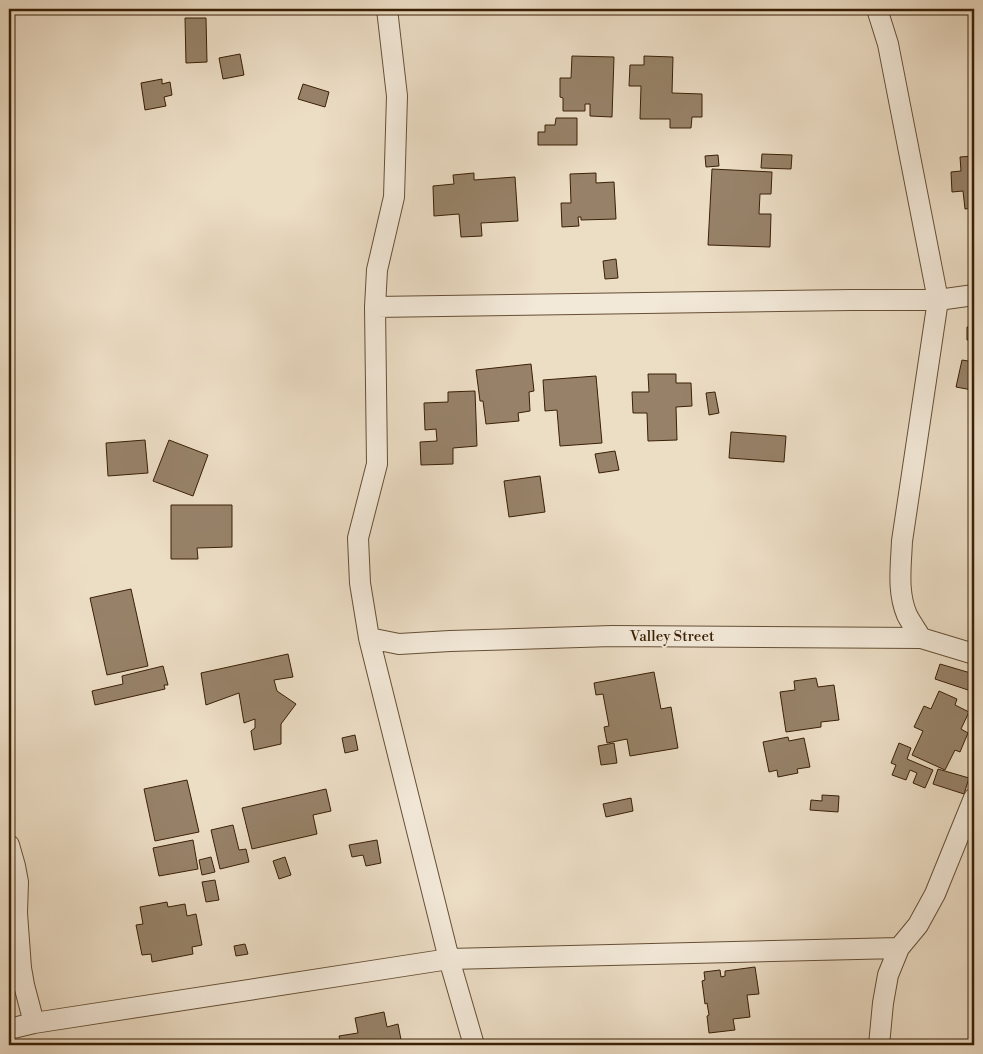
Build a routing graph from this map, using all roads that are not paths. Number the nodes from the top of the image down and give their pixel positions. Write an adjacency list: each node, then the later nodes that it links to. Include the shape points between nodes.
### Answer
1 (386, 9): 5 (street, via 397,96 394,197 377,270)
2 (877, 9): 4 (street, via 888,44)
3 (974, 295): 4 (street)
4 (938, 300): 5 (street); 7 (street, via 900,572 900,594)
5 (375, 307): 6 (street, via 377,464 358,538 360,583)
6 (369, 638): 7 (street, Valley Street, via 399,644 612,636); 12 (street)
7 (921, 638): 8 (street, Valley Street)
8 (974, 654)
9 (974, 798): 11 (street, via 935,894 918,925)
10 (9, 845): 13 (street, via 18,882 21,968)
11 (899, 948): 12 (street); 16 (street, via 888,975)
12 (450, 959): 13 (street); 15 (street)
13 (34, 1023): 14 (street)
14 (9, 1029)
15 (474, 1045)
16 (879, 1045)

